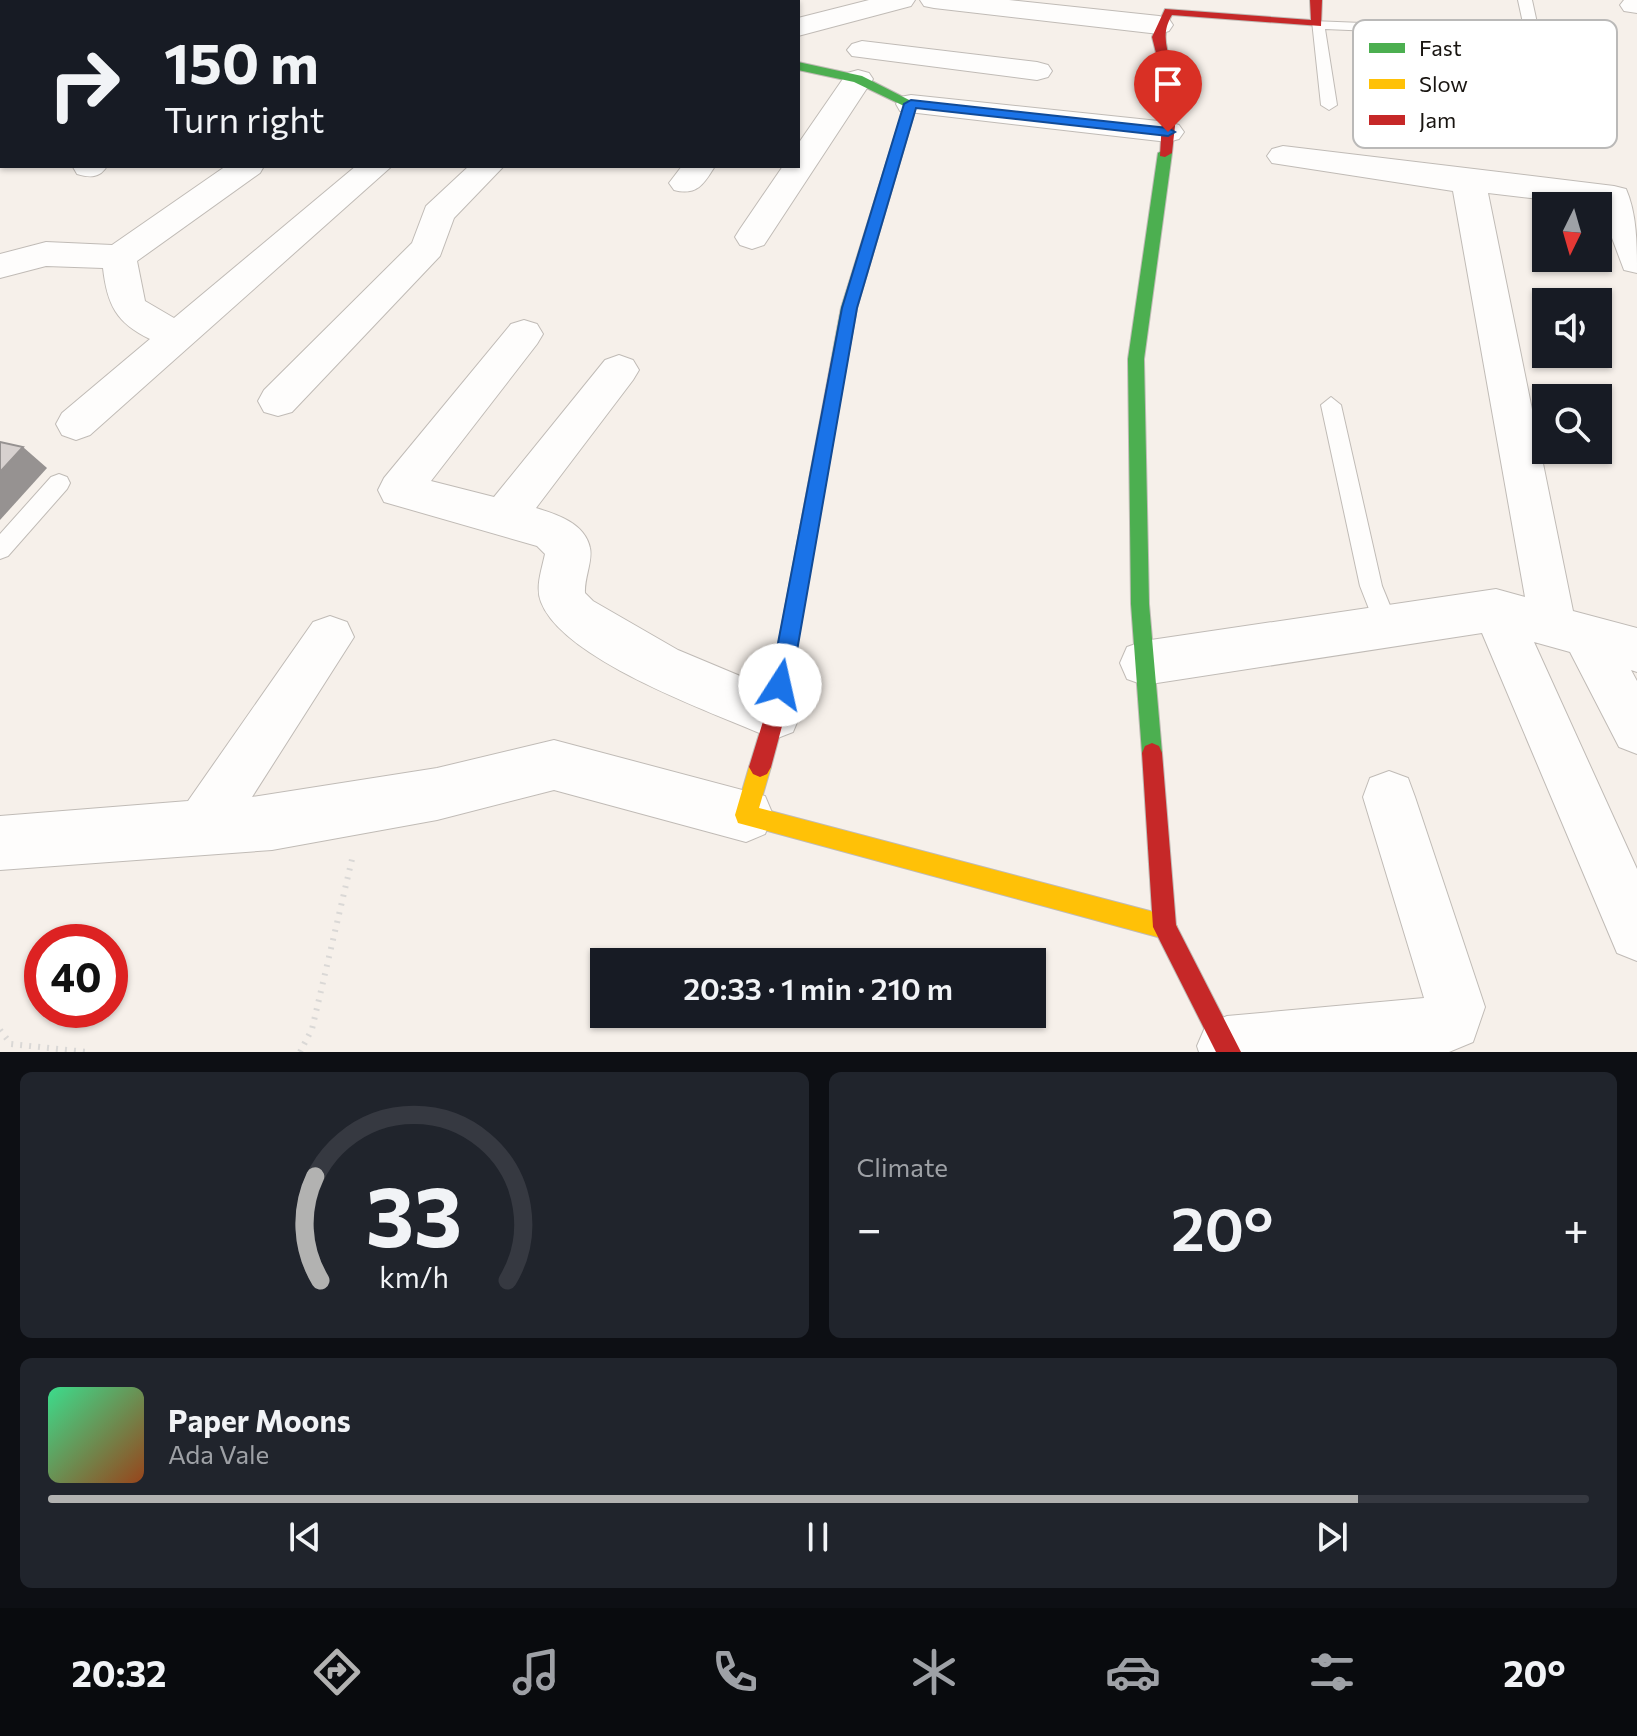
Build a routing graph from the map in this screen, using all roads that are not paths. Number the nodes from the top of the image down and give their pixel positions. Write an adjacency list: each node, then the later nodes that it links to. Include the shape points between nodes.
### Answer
1 (901, 0): 9 (street)
2 (934, 0): 5 (street)
3 (1316, 0): 7 (street)
4 (1525, 0): 6 (lane)
5 (1009, 4): 8 (street)
6 (1529, 20)
7 (1317, 24): 8 (street, via 1169,11); 10 (lane); 16 (lane)
8 (1159, 25): 17 (street, via 1156,41 1169,77)
9 (800, 26)
10 (1353, 26)
11 (955, 60): 12 (street); 14 (street); 15 (street)
12 (860, 65): 13 (street); 15 (street); 19 (street)
13 (800, 66)
14 (1037, 71)
15 (911, 104): 17 (street); 44 (street, via 849,308)
16 (1329, 105)
17 (1168, 132): 43 (street, via 1136,359)
18 (1283, 156): 24 (street)
19 (800, 161)
20 (245, 168): 26 (street)
21 (374, 168): 30 (street)
22 (486, 168): 32 (street, via 438,214 428,248)
23 (795, 168): 25 (street)
24 (1446, 178): 27 (street, via 1614,197); 40 (street, via 1466,184 1474,199)
25 (752, 237)
26 (119, 257): 28 (street, via 46,254); 30 (street, via 126,307 134,316)
27 (1637, 261)
28 (0, 266)
29 (524, 334): 36 (street, via 399,490)
30 (179, 336): 34 (street)
31 (619, 370): 36 (street)
32 (278, 401)
33 (1331, 405): 39 (lane, via 1371,586)
34 (76, 424)
35 (59, 483): 37 (lane)
36 (503, 518): 44 (street, via 551,531 568,548 561,590 565,606 586,623 687,681)
37 (0, 549)
38 (1496, 610): 39 (street); 40 (street); 51 (street)
39 (1386, 625): 43 (street)
40 (1570, 631): 42 (street); 45 (street)
41 (330, 637): 48 (street)
42 (1637, 650)
43 (1144, 663): 50 (street)
44 (775, 715): 47 (street)
45 (1637, 730)
46 (1389, 797): 52 (street, via 1456,1007 1452,1021)
47 (746, 815): 48 (street, via 554,765 437,794 272,823); 50 (street)
48 (202, 826): 49 (street)
49 (0, 843)
50 (1165, 927): 52 (street)
51 (1637, 933)
52 (1228, 1049)

